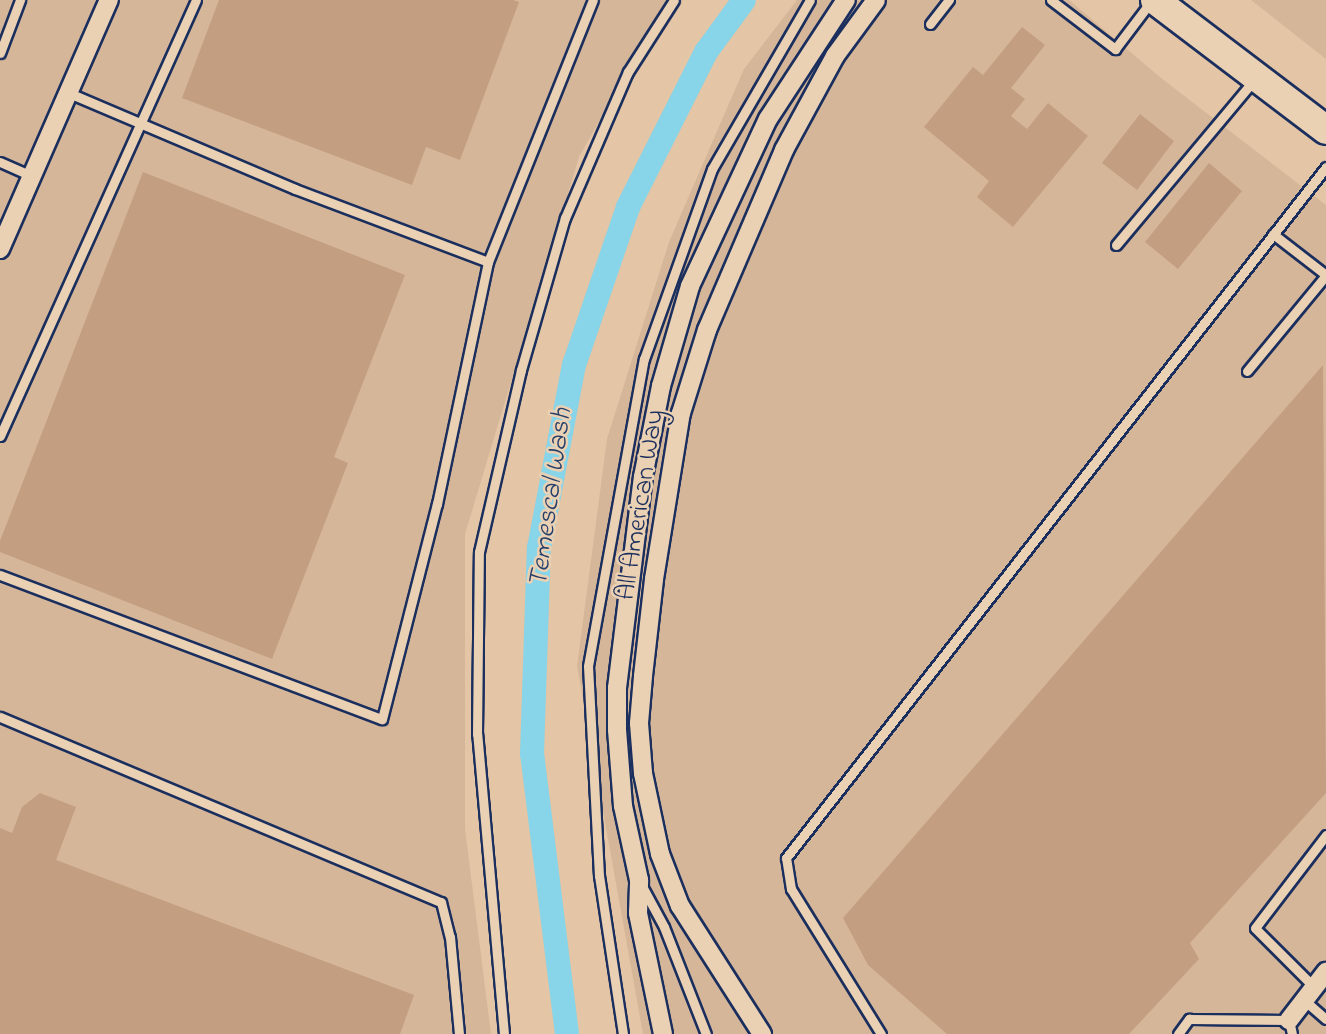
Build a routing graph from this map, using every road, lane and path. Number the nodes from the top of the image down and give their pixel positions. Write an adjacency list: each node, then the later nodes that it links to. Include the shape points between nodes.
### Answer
1 (20, 0): 13 (lane)
2 (110, 0): 15 (street)
3 (196, 0): 16 (lane)
4 (592, 0): 24 (lane)
5 (674, 0): 37 (lane, via 628,72 565,219 521,370 479,552 477,734)
6 (810, 0): 38 (lane, via 712,169 704,191 644,359 605,571 588,666 599,876)
7 (846, 0): 31 (street, All American Way, via 768,118 690,286 661,386 643,477 617,688 623,806)
8 (876, 0): 41 (street, All American Way, via 835,56 784,150 707,330 681,413 643,676 639,723 643,773 660,854 680,906)
9 (949, 0): 12 (lane)
10 (1051, 0): 11 (lane, via 1115,49)
11 (1153, 0): 14 (main road)
12 (930, 24)
13 (0, 53)
14 (1257, 77): 17 (main road); 22 (lane)
15 (69, 93): 16 (lane); 20 (street)
16 (140, 123): 24 (lane, via 295,189); 27 (lane)
17 (1326, 130)
18 (0, 162): 20 (lane)
19 (1326, 167): 21 (lane)
20 (32, 176): 23 (street)
21 (1273, 234): 25 (lane); 42 (lane, via 786,858 791,889)
22 (1116, 245)
23 (0, 249)
24 (488, 262): 28 (lane, via 436,504 382,719)
25 (1326, 275): 26 (lane)
26 (1247, 371)
27 (0, 436)
28 (0, 575)
29 (0, 717): 36 (lane, via 441,902 450,937)
30 (1326, 835): 33 (lane, via 1255,928)
31 (639, 880): 39 (street, All American Way, via 638,913); 40 (lane, via 664,927)
32 (1326, 972): 33 (street)
33 (1309, 994): 34 (lane); 35 (street)
34 (1326, 1019)
35 (1290, 1027): 43 (lane, via 1189,1020)
36 (459, 1034)
37 (504, 1034)
38 (623, 1034)
39 (663, 1034)
40 (706, 1034)
41 (762, 1034)
42 (881, 1034)
43 (1178, 1034)

